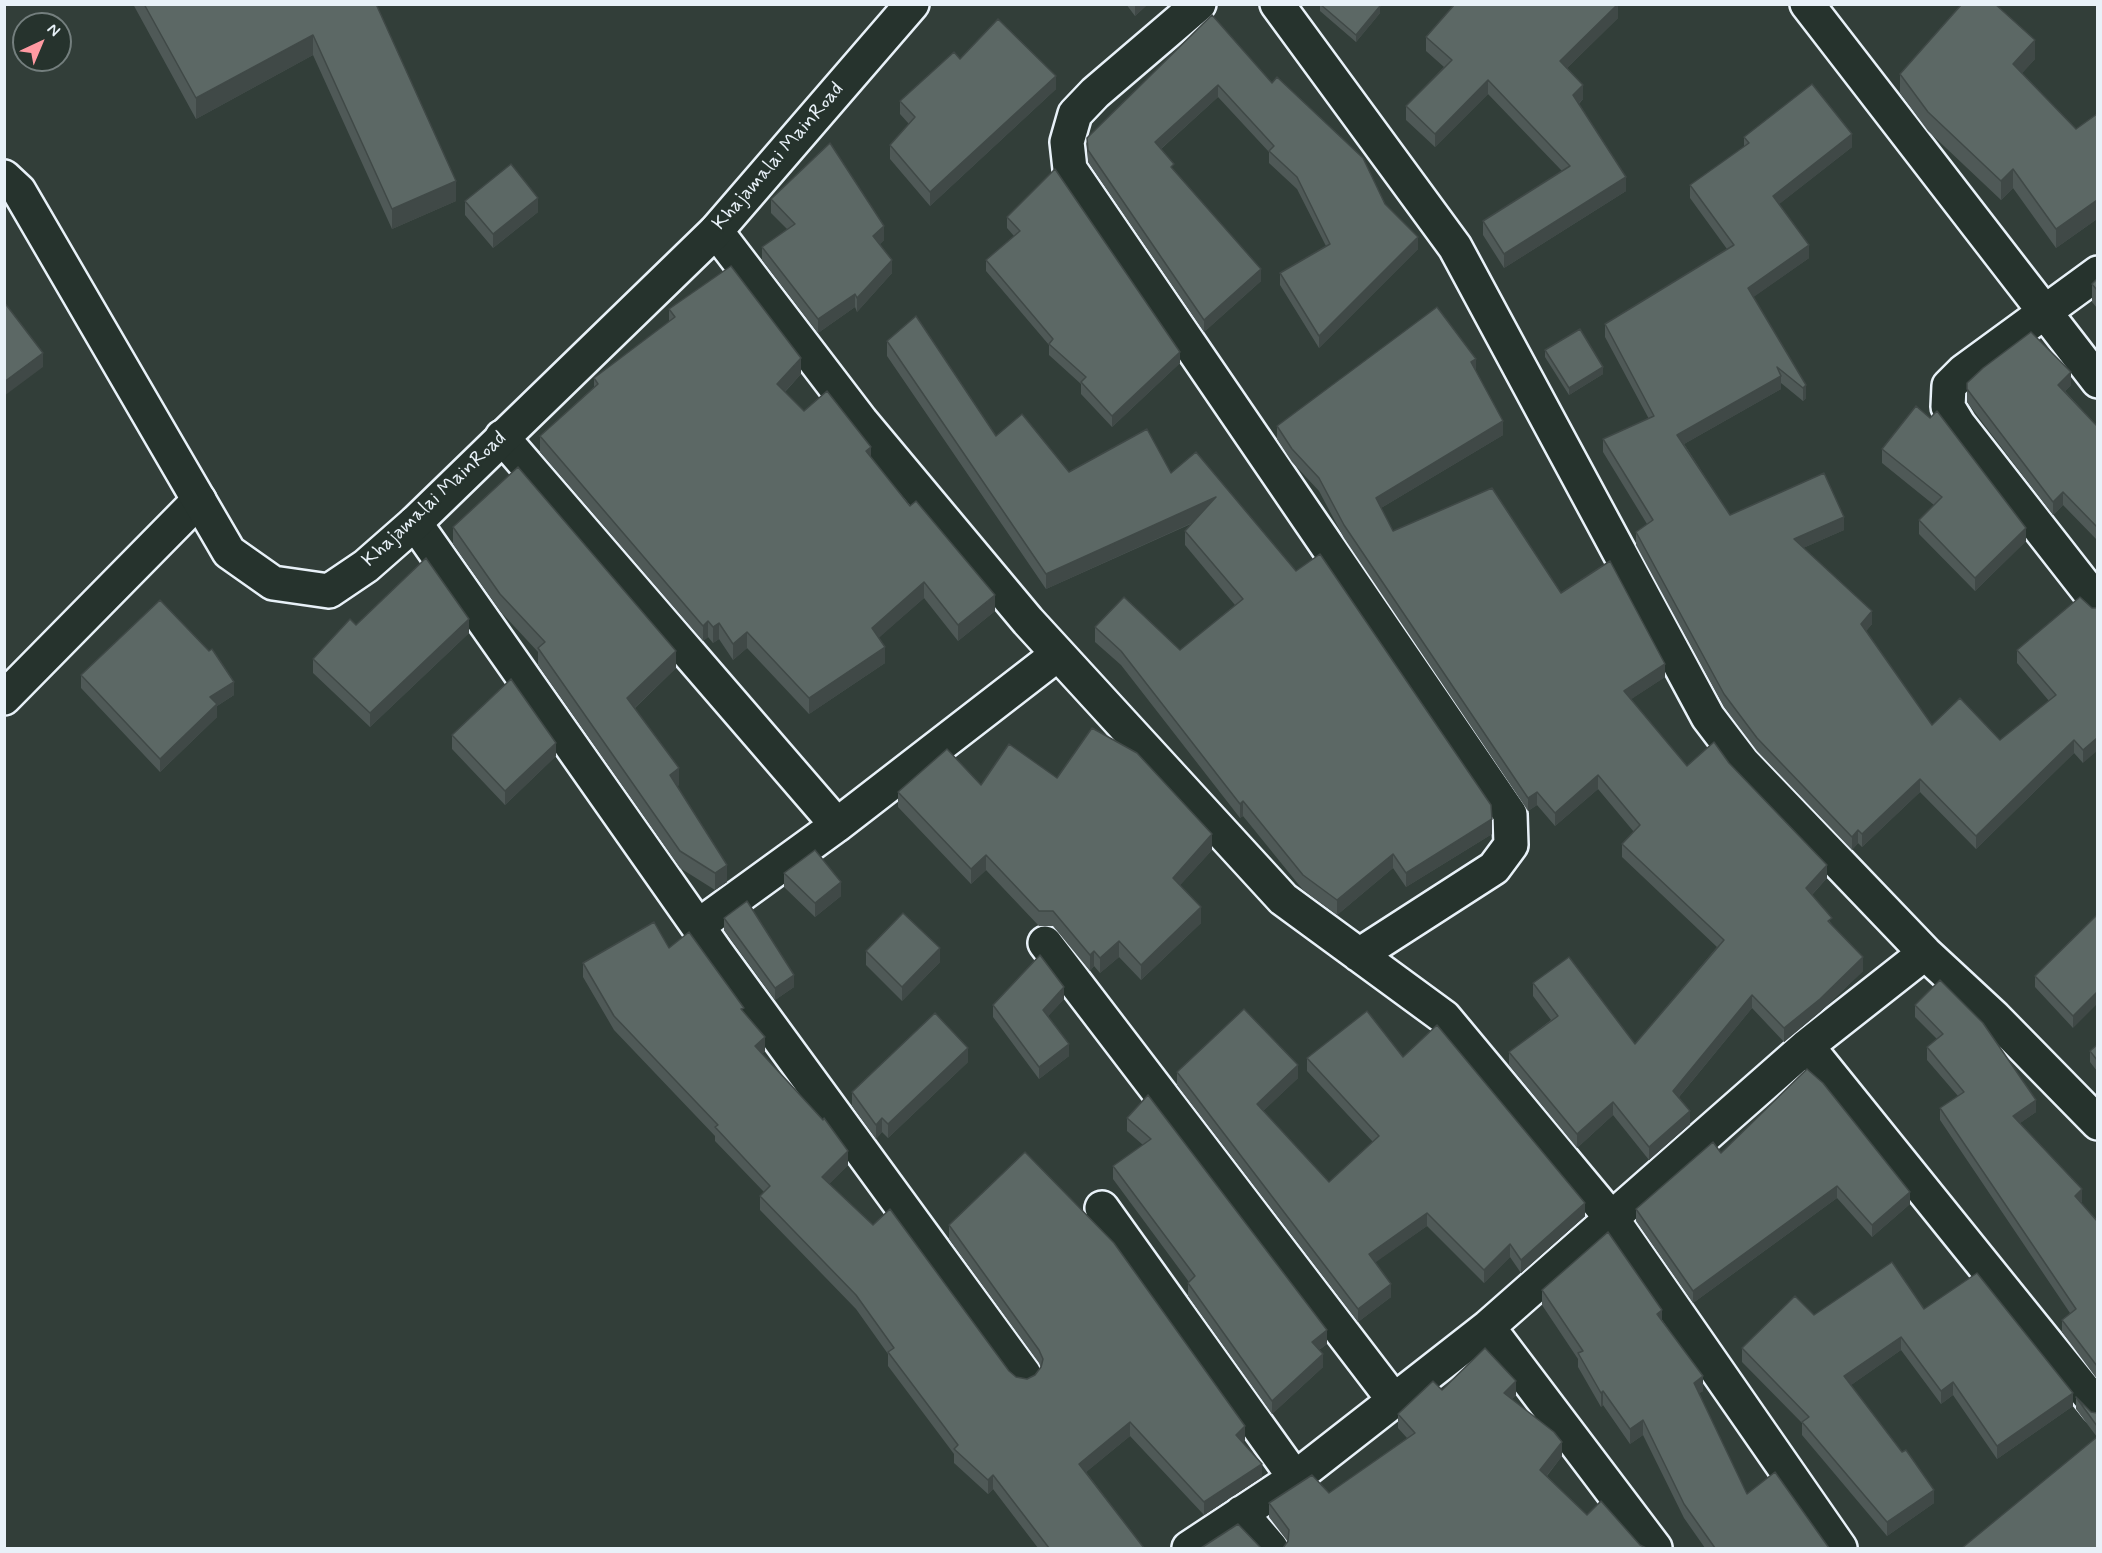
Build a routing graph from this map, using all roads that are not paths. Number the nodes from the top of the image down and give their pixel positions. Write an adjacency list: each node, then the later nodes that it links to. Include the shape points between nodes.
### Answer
1 (1199, 4): 20 (street, via 1075,114 1067,142 1070,169 1510,814 1511,845 1494,868)
2 (1277, 4): 19 (street, via 1455,247 1708,717 1743,763)
3 (1807, 4): 8 (street)
4 (897, 11): 6 (street, Khajamalai MainRoad)
5 (4, 177): 11 (street, Khajamalai MainRoad, via 19,191)
6 (716, 231): 10 (street, Khajamalai MainRoad); 14 (street, via 861,421)
7 (2097, 273): 8 (street)
8 (2045, 312): 9 (street); 13 (street, via 1964,370 1948,386 1948,407)
9 (2097, 381)
10 (502, 437): 12 (street, Khajamalai MainRoad); 16 (street)
11 (199, 500): 12 (street, Khajamalai MainRoad, via 229,552 273,583 329,591 366,566); 15 (street)
12 (415, 523): 17 (street)
13 (2097, 603)
14 (1058, 654): 16 (street); 20 (street, via 1283,899)
15 (4, 698)
16 (837, 825): 17 (street)
17 (698, 926): 26 (street)
18 (1045, 943): 27 (street)
19 (1925, 953): 21 (street); 22 (street)
20 (1359, 955): 24 (street, via 1444,1017)
21 (1807, 1046): 24 (street); 28 (street)
22 (2097, 1123)
23 (1102, 1208): 29 (street)
24 (1612, 1219): 25 (street); 34 (street)
25 (1488, 1327): 27 (street); 33 (street)
26 (1024, 1374)
27 (1394, 1399): 29 (street)
28 (2097, 1407)
29 (1295, 1478): 30 (street)
30 (1240, 1513): 31 (street); 32 (street)
31 (1189, 1548)
32 (1271, 1548)
33 (1655, 1548)
34 (1840, 1548)

